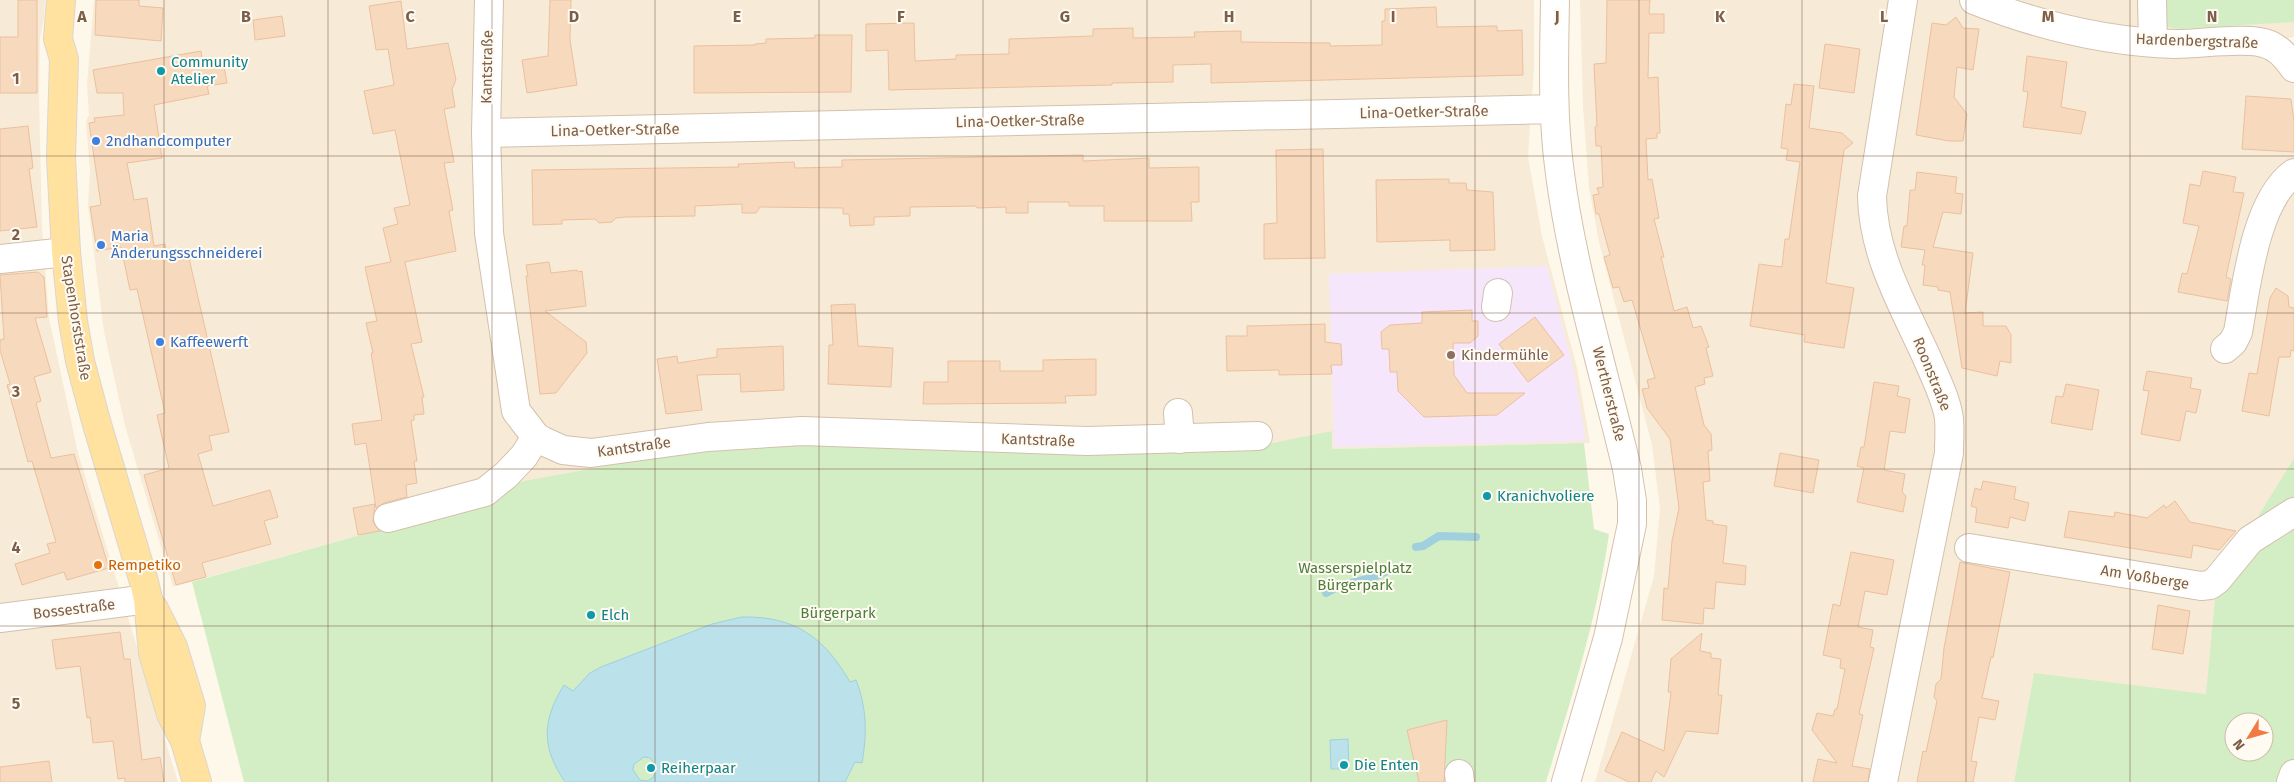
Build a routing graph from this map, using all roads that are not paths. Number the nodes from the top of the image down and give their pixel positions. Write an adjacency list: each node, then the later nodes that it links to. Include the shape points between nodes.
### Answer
1 (61, 0): 9 (main road, Stapenhorststraße, via 58,39)
2 (74, 0): 9 (main road, Stapenhorststraße, via 74,41)
3 (489, 0): 12 (street, Kantstraße)
4 (1555, 0): 11 (street, Wertherstraße)
5 (1903, 0): 29 (street, Roonstraße, via 1872,196 1872,214 1886,270 1936,378 1949,417 1949,453)
6 (1974, 0): 8 (street, Hardenbergstraße, via 2041,23)
7 (2152, 0): 8 (street)
8 (2153, 42): 10 (street, Hardenbergstraße, via 2259,42 2273,46)
9 (64, 59): 14 (main road, Stapenhorststraße, via 61,158)
10 (2294, 68)
11 (1554, 109): 12 (street, Lina-Oetker-Straße); 28 (street, Wertherstraße, via 1570,240 1632,500 1632,524 1608,638)
12 (486, 133): 19 (street, Kantstraße, via 489,233 512,393 516,411)
13 (2294, 173): 16 (street, via 2280,186 2264,219 2253,254 2238,332)
14 (66, 252): 15 (street); 24 (main road, Stapenhorststraße, via 80,361)
15 (0, 259)
16 (2225, 349)
17 (1178, 413): 20 (street)
18 (1258, 436): 20 (street, Kantstraße)
19 (536, 437): 20 (street, Kantstraße, via 563,450 591,453 708,437 802,431 1088,441); 22 (street, via 524,456 485,492)
20 (1180, 440)
21 (2294, 512): 23 (street, Am Voßberge, via 2250,540 2217,580 2201,586)
22 (388, 518)
23 (1969, 548)
24 (148, 599): 25 (street, Bossestraße); 27 (main road, Stapenhorststraße, via 173,647 191,706 185,742)
25 (0, 618)
26 (2294, 774): 30 (street)
27 (197, 782)
28 (1566, 782)
29 (1883, 782)
30 (2291, 782)

